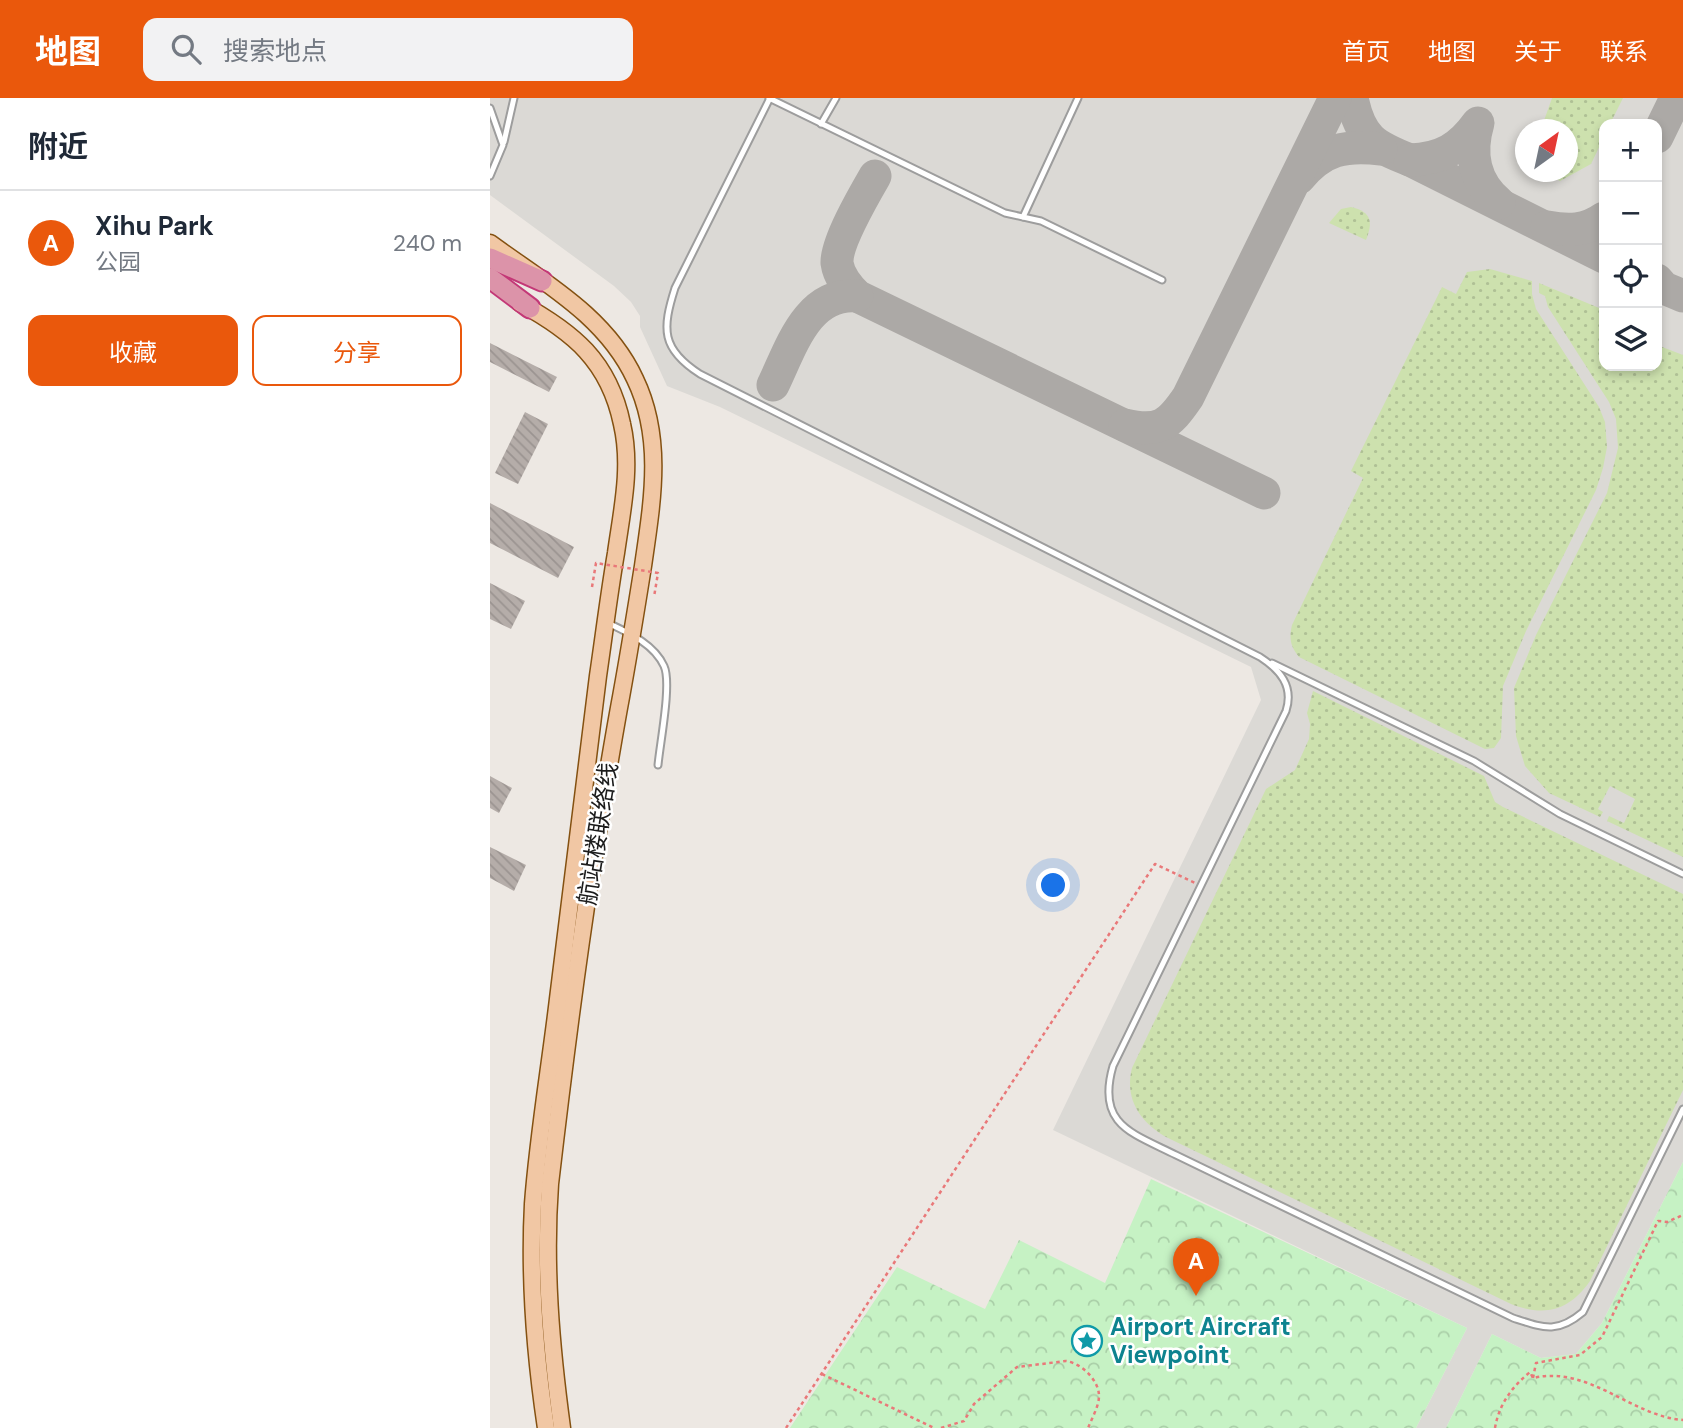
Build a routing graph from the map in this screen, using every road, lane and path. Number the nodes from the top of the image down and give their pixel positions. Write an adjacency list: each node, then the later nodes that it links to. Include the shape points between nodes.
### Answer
1 (514, 98): 7 (lane)
2 (770, 98): 6 (lane); 21 (lane, via 675,288 666,330 671,349 684,364)
3 (835, 98): 6 (lane)
4 (1078, 98): 9 (lane)
5 (490, 108): 7 (lane)
6 (821, 124): 9 (lane, via 1005,213)
7 (503, 145): 8 (lane)
8 (490, 176)
9 (1023, 217): 13 (lane, via 1041,221)
10 (490, 243): 14 (main road, 航站楼联络线)
11 (490, 258): 14 (highway)
12 (490, 278): 16 (highway)
13 (1162, 280)
14 (542, 281): 20 (main road, 航站楼联络线, via 580,308 611,340 636,380 648,415 653,492)
15 (490, 286): 16 (main road, 航站楼联络线)
16 (530, 308): 19 (main road, 航站楼联络线, via 566,330 594,358 622,421 626,490)
17 (592, 587): 18 (path, bridge, via 596,563 621,567 658,573)
18 (654, 597)
19 (605, 622): 20 (lane); 30 (main road, 航站楼联络线, via 534,1201 533,1301)
20 (632, 635): 22 (lane, via 655,653 667,675); 31 (main road, 航站楼联络线, via 590,879 550,1184 548,1289)
21 (1260, 657): 23 (lane, via 1474,761 1560,814); 24 (lane, via 1284,678 1288,706)
22 (658, 765)
23 (1683, 874)
24 (1201, 886): 25 (lane, via 1113,1066 1107,1094 1113,1114 1139,1137 1513,1318 1559,1327 1583,1312); 27 (path, via 1154,864)
25 (1683, 1109)
26 (1683, 1215): 28 (path, via 1658,1221 1602,1337 1580,1355 1536,1363)
27 (822, 1374): 32 (path); 33 (path)
28 (1533, 1378): 29 (path, via 1550,1376 1592,1384 1655,1415); 36 (path, via 1530,1372 1506,1396)
29 (1683, 1420)
30 (546, 1428)
31 (562, 1428)
32 (786, 1428)
33 (934, 1428)
34 (941, 1428): 35 (path, via 964,1421 974,1404 1017,1367 1066,1361 1089,1374 1099,1392)
35 (1088, 1428)
36 (1495, 1428)

